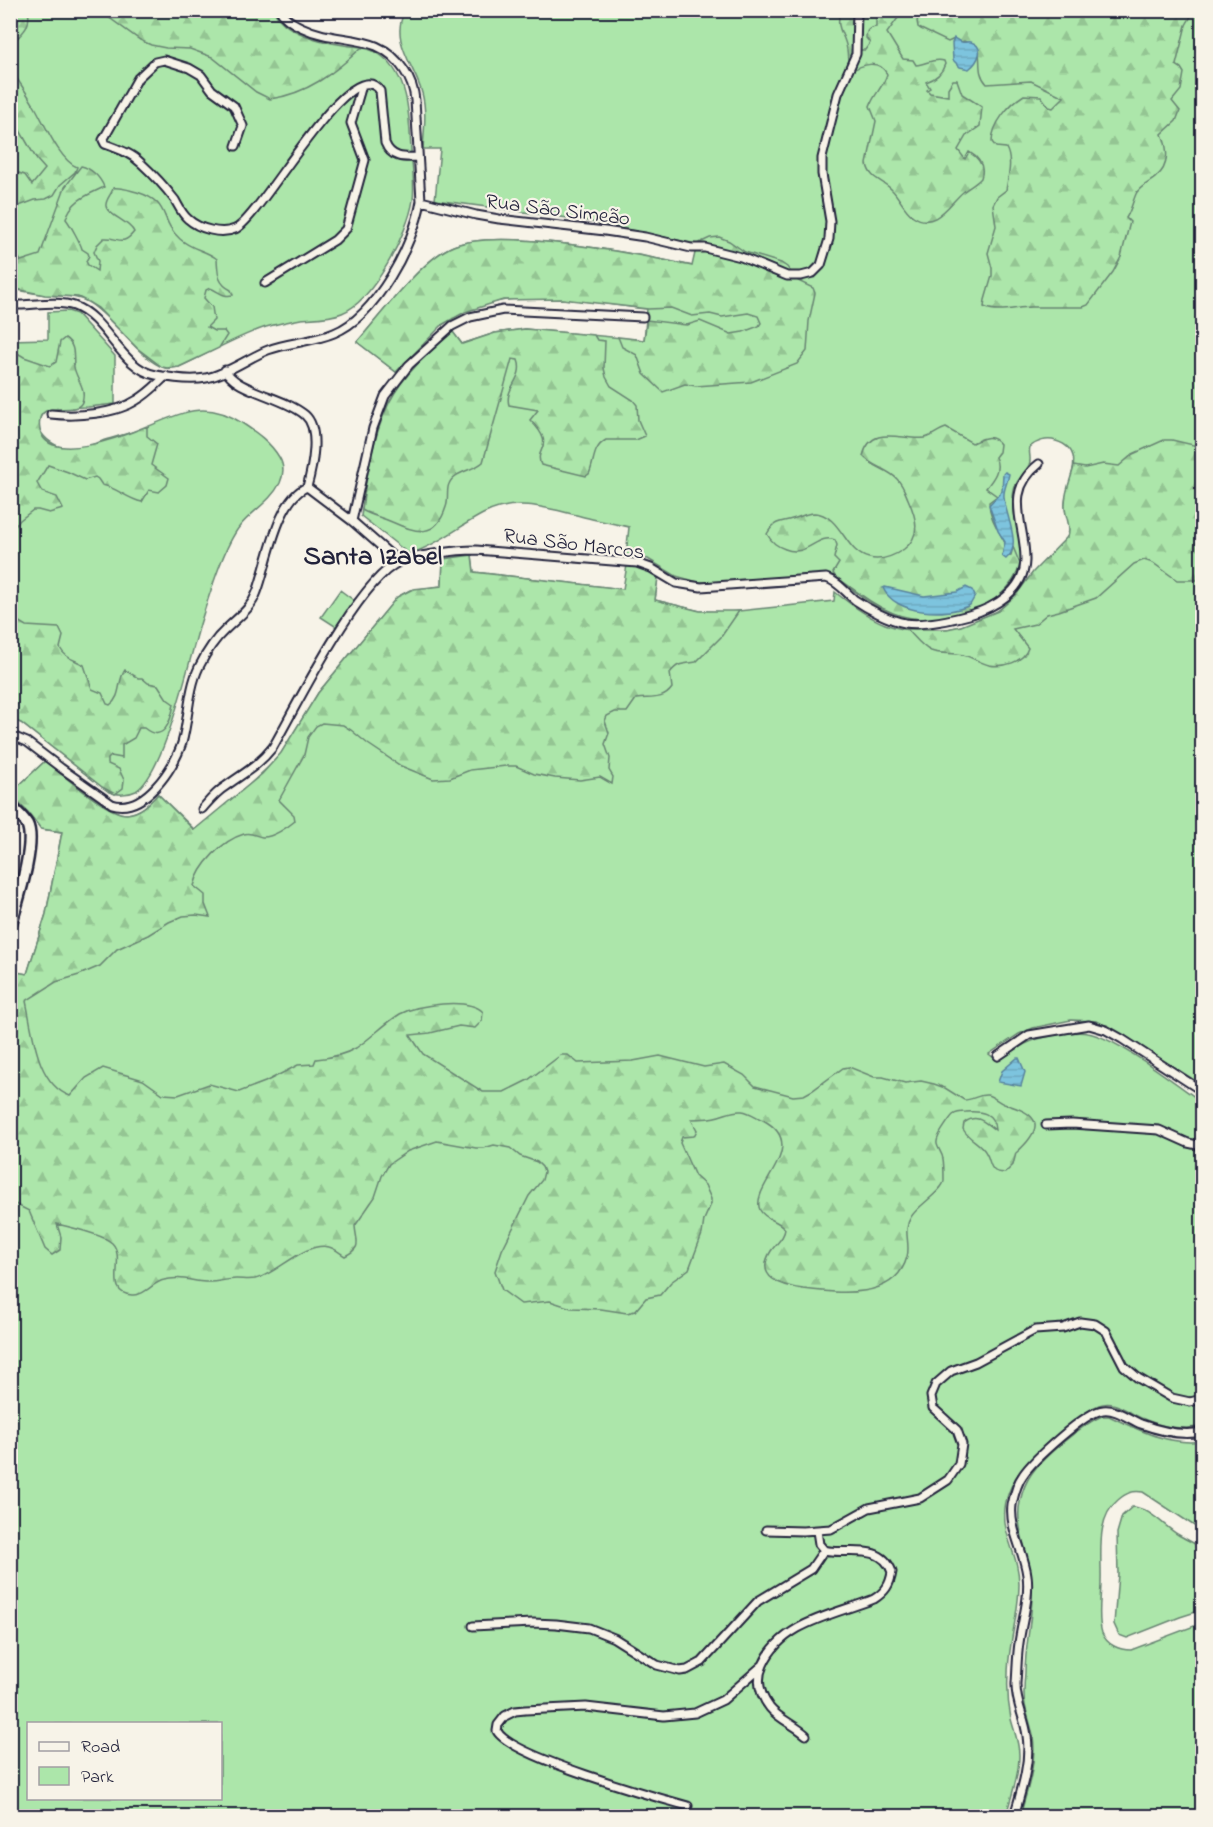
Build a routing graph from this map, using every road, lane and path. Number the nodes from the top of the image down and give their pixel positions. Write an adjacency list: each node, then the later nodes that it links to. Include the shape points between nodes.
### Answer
1 (280, 10): 5 (street, via 294,23 319,34 364,42 397,59 413,86)
2 (857, 10): 6 (street, Rua São Simeão, via 856,54 838,94 822,158 830,221 826,250 818,270 787,276 705,248 513,222)
3 (362, 85): 4 (street, via 326,114 255,212 232,231 211,230 191,221 140,161 103,140 138,78 155,62 164,60 197,72 212,90 234,106 243,126); 5 (street, via 371,84 380,91 388,150 399,157); 7 (street, via 351,123 364,165 346,229 335,240)
4 (236, 146)
5 (418, 157): 6 (street)
6 (421, 201): 11 (street, via 403,254 353,322 324,337 275,347)
7 (265, 283)
8 (10, 305): 10 (street, via 73,305 86,313)
9 (643, 317): 17 (street, via 503,310 476,315 452,326 410,365 385,396)
10 (142, 370): 12 (street); 13 (street, via 151,383)
11 (225, 370): 12 (street, via 207,378); 16 (street, via 234,381 294,408 309,420 314,449)
12 (166, 376): 13 (street)
13 (139, 399): 14 (street, via 87,414)
14 (51, 414)
15 (1039, 464): 18 (street, Rua São Marcos, via 1027,475 1019,493 1025,558 1020,579 994,605 947,620 903,622 862,604 826,578 701,587 676,583 637,563 476,549)
16 (307, 486): 17 (street); 19 (street, via 289,503 254,600 216,640 199,666 180,748 148,795 131,804 112,804 27,742)
17 (352, 521): 18 (street)
18 (399, 562): 21 (street, Rua São Marcos, via 371,586 351,614 263,760 225,786)
19 (10, 735)
20 (10, 806): 22 (street, via 27,823 30,838)
21 (202, 809)
22 (10, 927)
23 (998, 1056): 24 (street, via 1038,1032 1096,1026)
24 (1203, 1091)
25 (1046, 1125): 26 (street, via 1159,1130)
26 (1203, 1146)
27 (1203, 1399): 30 (street, via 1190,1402 1172,1398 1138,1378 1124,1366 1106,1331 1095,1324 1080,1322 1035,1330 951,1371 936,1384 931,1396 933,1408 957,1430 962,1444 959,1464 948,1480 920,1498 869,1508 837,1527)
28 (1203, 1432): 36 (street, via 1189,1435 1165,1431 1104,1409 1091,1414 1022,1476 1011,1519 1027,1576 1016,1687 1028,1737 1024,1777)
29 (766, 1530): 30 (street)
30 (817, 1531): 31 (street)
31 (824, 1550): 32 (street, via 811,1569 758,1601 702,1662 687,1670 657,1665 590,1628 532,1623); 33 (street, via 872,1553 891,1568 890,1583 874,1599 787,1634)
32 (473, 1626)
33 (763, 1665): 34 (street, via 759,1685 768,1706); 35 (street, via 723,1700 695,1713 664,1716 574,1706 515,1711 498,1725 503,1739 534,1755)
34 (807, 1735)
35 (688, 1806)
36 (1014, 1816)

